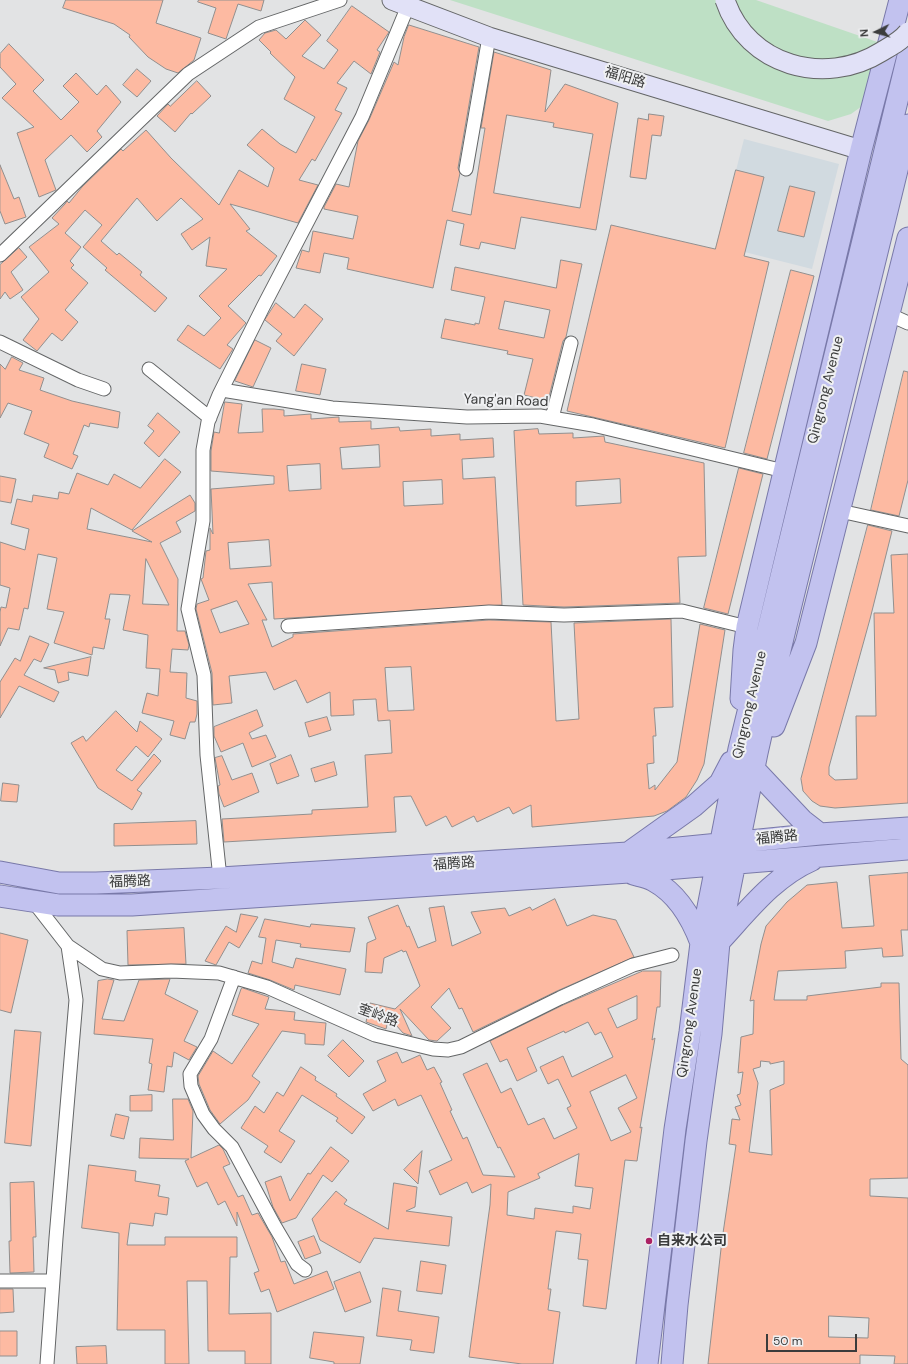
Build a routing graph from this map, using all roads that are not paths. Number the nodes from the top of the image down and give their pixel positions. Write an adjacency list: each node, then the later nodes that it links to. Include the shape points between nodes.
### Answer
1 (340, 0): 12 (street, via 259,27 188,74)
2 (725, 0): 5 (street, bridge, via 732,17 753,44 764,53 796,66 830,69 857,64 871,59 898,42)
3 (900, 0): 5 (main road)
4 (400, 3): 6 (street, 福阳路); 19 (street, via 362,117)
5 (900, 35): 9 (main road)
6 (489, 37): 9 (street, 福阳路); 10 (street)
7 (908, 56): 27 (main road, Qingrong Avenue)
8 (908, 125): 27 (main road, Qingrong Avenue)
9 (861, 150): 22 (main road)
10 (466, 169)
11 (908, 238): 13 (main road)
12 (0, 255)
13 (888, 314): 14 (street); 23 (main road)
14 (908, 323)
15 (0, 342): 18 (street, via 78,380)
16 (571, 343): 21 (street)
17 (149, 369): 20 (street)
18 (104, 389)
19 (222, 390): 20 (street); 21 (street, Yang'an Road, via 332,408 467,417)
20 (210, 418): 37 (street, via 203,450 203,521 188,609 204,675 207,755)
21 (552, 418): 22 (street, Yang'an Road, via 593,425)
22 (784, 471): 26 (main road)
23 (840, 511): 24 (street); 28 (main road, via 806,643 768,741)
24 (908, 526)
25 (288, 626): 26 (street, via 489,612 564,615 682,611)
26 (747, 627): 28 (main road, via 744,650)
27 (773, 643): 28 (main road, Qingrong Avenue)
28 (750, 757): 30 (main road, via 802,820); 31 (main road, Qingrong Avenue); 34 (main road)
29 (908, 828): 30 (main road, 福腾路)
30 (820, 834): 31 (main road, 福腾路)
31 (729, 843): 34 (main road, 福腾路); 35 (main road, Qingrong Avenue)
32 (908, 849): 33 (main road, 福腾路)
33 (820, 856): 35 (main road, 福腾路); 40 (main road, via 794,868)
34 (629, 862): 35 (main road, 福腾路); 37 (main road, 福腾路); 39 (main road, 福腾路, via 132,905 58,905); 40 (main road, via 678,900)
35 (725, 864): 40 (main road, Qingrong Avenue)
36 (0, 872): 37 (main road, 福腾路, via 59,883)
37 (220, 878)
38 (0, 896): 39 (main road, 福腾路)
39 (33, 901): 41 (street)
40 (710, 942): 48 (main road, Qingrong Avenue, via 690,1032 674,1136); 49 (main road, Qingrong Avenue, via 711,1034)
41 (68, 946): 43 (street, 奎岭路, via 102,969 120,973 171,971 219,973); 46 (street, via 76,1000)
42 (672, 955): 43 (street, 奎岭路, via 633,965 461,1047 448,1050 433,1049 375,1035 267,987)
43 (234, 977): 44 (street, via 210,1039 190,1074 191,1086 203,1114 214,1130 232,1147 274,1225)
44 (304, 1270)
45 (0, 1281): 46 (street)
46 (53, 1281): 47 (street)
47 (47, 1364)
48 (647, 1364)
49 (672, 1364)

